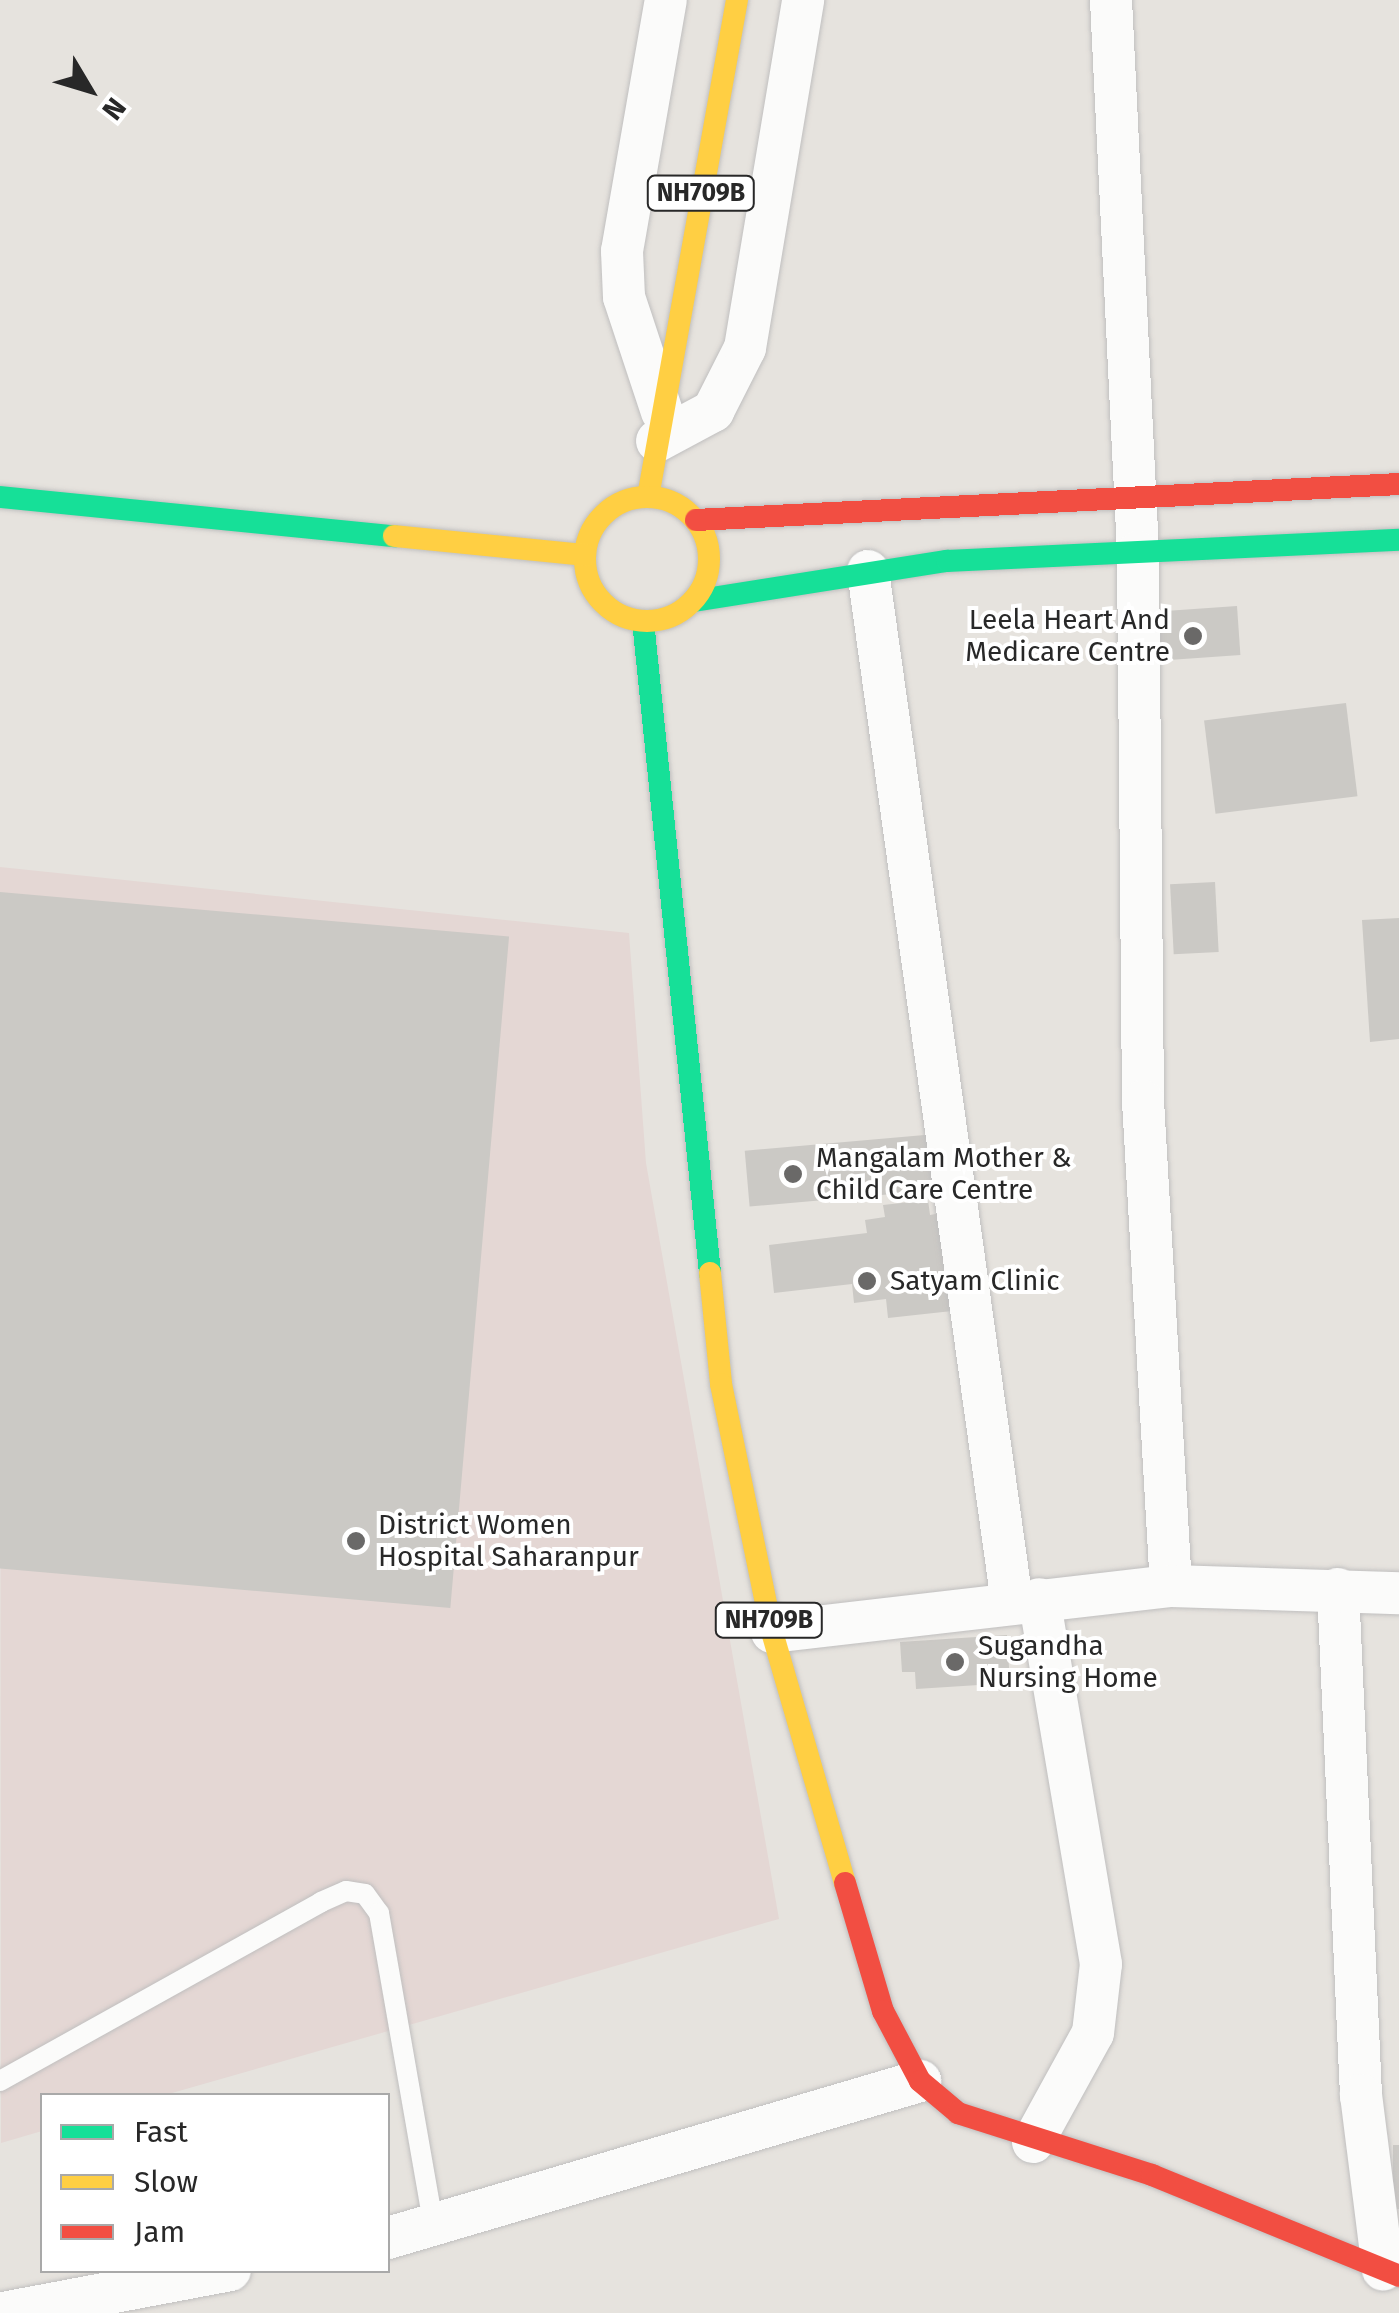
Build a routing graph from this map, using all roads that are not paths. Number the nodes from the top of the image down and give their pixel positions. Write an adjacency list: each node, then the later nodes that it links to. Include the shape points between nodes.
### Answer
1 (666, 0): 5 (street, via 622,250 624,297)
2 (737, 0): 5 (main road, NH709B)
3 (803, 0): 5 (street, via 745,348 713,411)
4 (1111, 0): 9 (street)
5 (660, 426): 8 (main road, NH709B)
6 (1399, 484): 9 (main road)
7 (0, 497): 13 (main road)
8 (648, 497): 10 (main road); 13 (main road, via 613,508)
9 (1134, 503): 10 (main road); 12 (street)
10 (696, 520): 15 (main road, via 710,552)
11 (1399, 540): 12 (main road)
12 (1138, 552): 14 (main road); 17 (street, via 1143,1101)
13 (585, 555): 16 (main road, via 595,592 624,617)
14 (868, 571): 15 (main road); 20 (street)
15 (694, 601): 16 (main road)
16 (643, 622): 21 (main road, NH709B, via 721,1384)
17 (1171, 1586): 18 (street); 20 (street)
18 (1338, 1588): 19 (street); 28 (street, via 1361,2095)
19 (1399, 1593)
20 (1025, 1601): 21 (street); 24 (street, via 1101,1964 1094,2033)
21 (772, 1632): 23 (main road, NH709B, via 883,2011)
22 (0, 2080): 25 (lane, via 322,1902 346,1891 365,1894 379,1913)
23 (920, 2082): 24 (main road, NH709B, via 958,2113); 25 (street)
24 (1034, 2142): 28 (main road, NH709B, via 1152,2175)
25 (434, 2229): 26 (street)
26 (390, 2238)
27 (214, 2273): 29 (street)
28 (1391, 2273)
29 (3, 2313)

